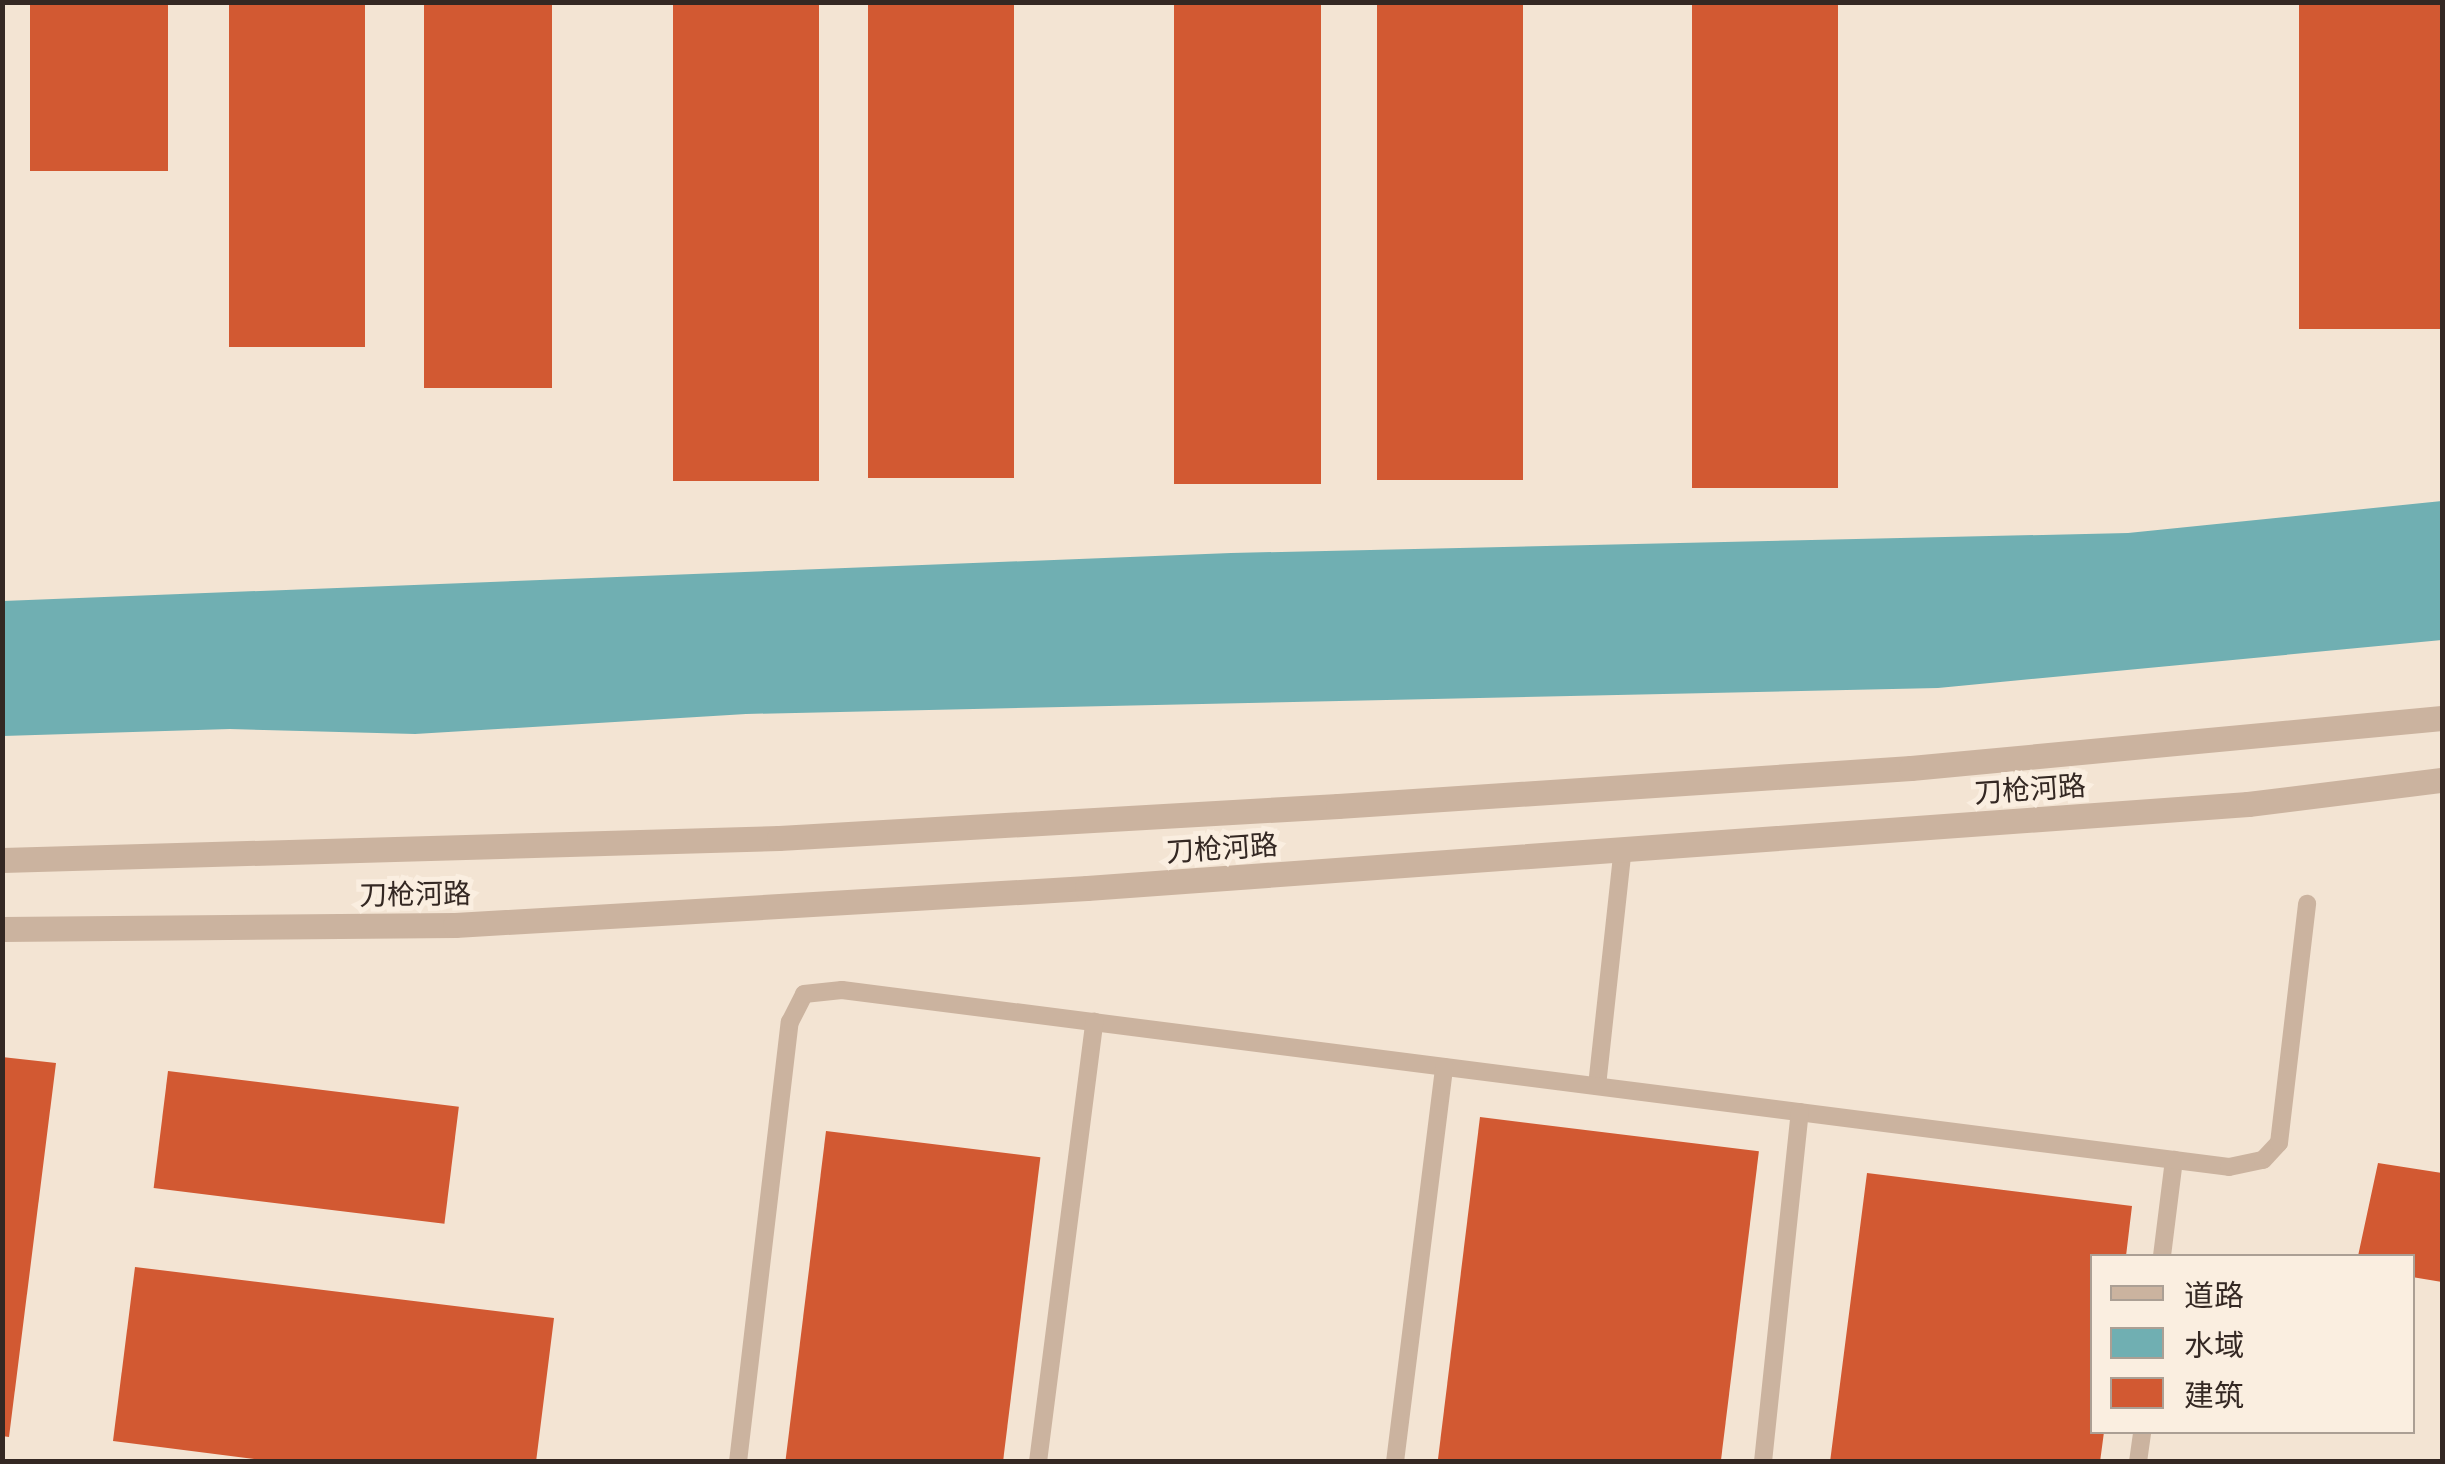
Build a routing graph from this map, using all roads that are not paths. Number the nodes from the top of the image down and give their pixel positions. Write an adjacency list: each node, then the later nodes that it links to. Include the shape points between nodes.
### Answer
1 (2442, 718): 4 (street, 刀枪河路, via 1911,768 1280,809 779,838)
2 (2442, 780): 3 (street, 刀枪河路, via 2248,804)
3 (1623, 848): 6 (street, 刀枪河路, via 1087,888 455,924); 9 (lane)
4 (2, 860)
5 (2306, 904): 11 (lane, via 2279,1143 2263,1160 2230,1167)
6 (2, 929)
7 (1094, 1022): 8 (lane); 14 (lane, via 842,990 804,994 790,1022); 15 (lane)
8 (1444, 1067): 9 (lane); 16 (lane)
9 (1597, 1086): 10 (lane)
10 (1800, 1112): 11 (lane); 17 (lane)
11 (2174, 1160): 12 (lane)
12 (2162, 1254)
13 (2142, 1434): 18 (lane)
14 (738, 1462)
15 (1038, 1462)
16 (1395, 1462)
17 (1762, 1462)
18 (2138, 1462)

